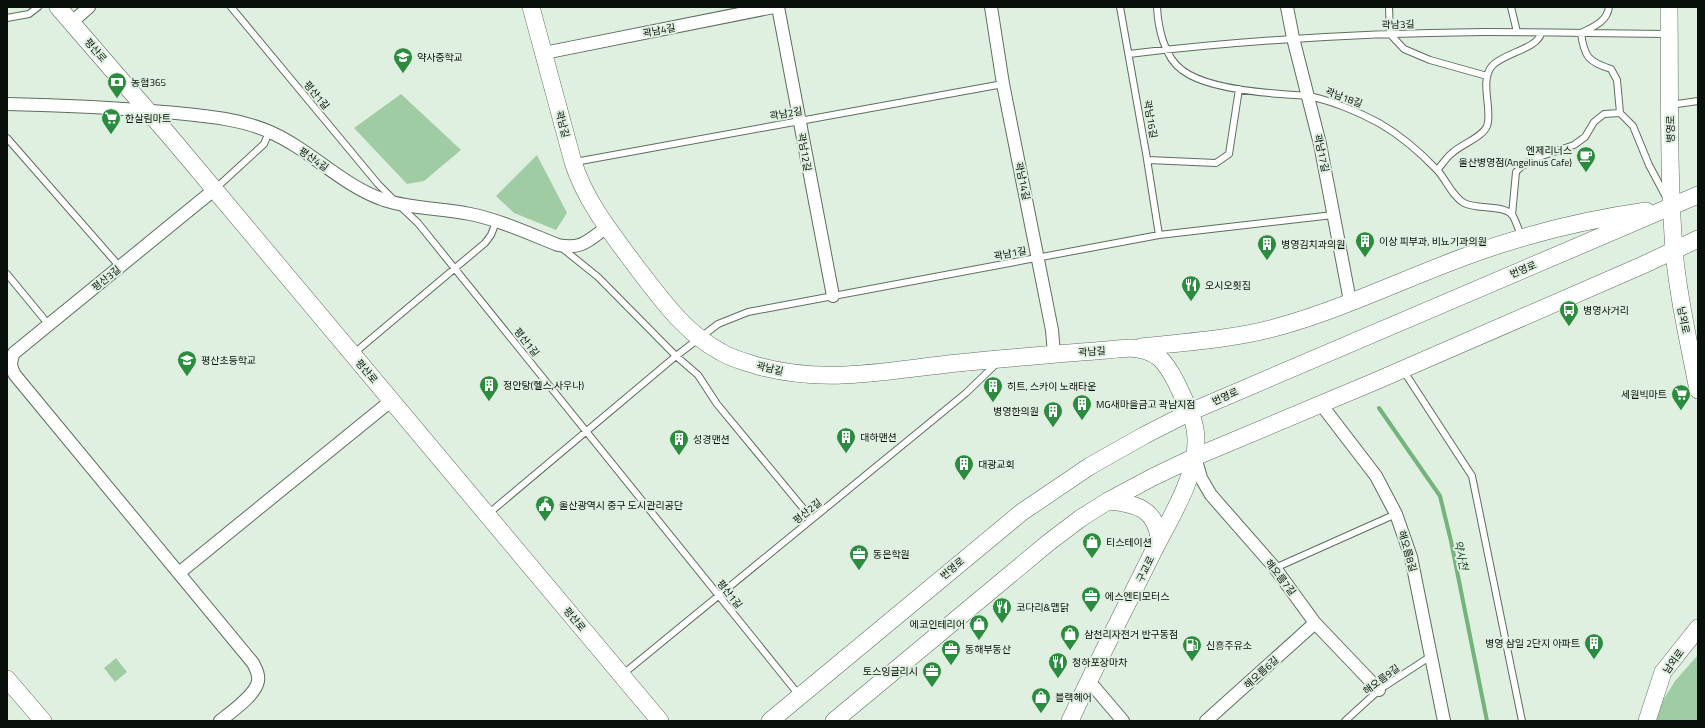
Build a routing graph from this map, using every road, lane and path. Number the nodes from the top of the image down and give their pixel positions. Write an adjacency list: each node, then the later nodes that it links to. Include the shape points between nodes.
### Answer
1 (38, 7): 16 (lane, via 29,14)
2 (58, 7): 17 (main road, 평산로)
3 (89, 7): 17 (street)
4 (231, 7): 44 (lane, 평산1길, via 378,184)
5 (531, 7): 25 (main road, 곽남길)
6 (774, 7): 25 (street, 곽남4길)
7 (778, 7): 36 (street, 곽남12길)
8 (991, 7): 28 (street, 곽남14길)
9 (1120, 7): 26 (lane, 곽남16길)
10 (1158, 7): 24 (lane, 곽남18길, via 1161,37)
11 (1287, 7): 23 (street, 곽남17길)
12 (1389, 7): 21 (lane)
13 (1511, 7): 18 (lane)
14 (1609, 7): 20 (lane, via 1600,24)
15 (1669, 7): 22 (main road, 병영로)
16 (7, 18)
17 (72, 22): 34 (main road, 평산로)
18 (1517, 32): 19 (lane, 곽남3길); 21 (lane, 곽남3길)
19 (1541, 33): 20 (lane, 곽남3길); 27 (lane, via 1534,43 1510,53 1492,66)
20 (1581, 33): 22 (lane, 곽남3길); 35 (lane, via 1583,50 1590,60 1611,69 1617,80)
21 (1390, 34): 23 (lane, 곽남3길); 27 (lane, via 1404,49 1430,60)
22 (1670, 34): 33 (main road, 병영로)
23 (1293, 38): 24 (lane, 곽남3길); 30 (street, 곽남17길)
24 (1167, 49): 26 (lane, 곽남3길); 29 (lane, 곽남18길, via 1181,70 1194,77)
25 (544, 53): 40 (main road, 곽남길)
26 (1128, 54): 39 (lane, 곽남16길)
27 (1487, 76): 41 (lane, via 1488,124 1483,133 1451,154)
28 (1003, 84): 36 (lane, 곽남2길); 55 (street, 곽남14길)
29 (1239, 89): 30 (lane, 곽남18길); 39 (lane, via 1229,154 1216,163)
30 (1308, 96): 41 (lane, 곽남18길, via 1379,123); 46 (street, 곽남17길)
31 (1698, 101): 33 (lane)
32 (7, 104): 34 (street, 평산4길)
33 (1670, 105): 45 (main road, 병영로)
34 (148, 110): 37 (street, 평산4길, via 225,120); 42 (main road, 평산로)
35 (1620, 113): 45 (lane, via 1633,126 1649,165); 47 (lane, via 1604,114 1594,122 1585,137 1574,145 1536,158 1522,166 1516,172)
36 (799, 121): 40 (lane, 곽남2길); 59 (street, 곽남12길)
37 (269, 132): 42 (lane, via 264,144); 44 (street, 평산4길, via 293,144 359,190)
38 (7, 138): 56 (lane)
39 (1148, 160): 50 (lane, 곽남16길)
40 (573, 162): 49 (main road, 곽남길, via 586,195)
41 (1437, 170): 47 (lane, 곽남18길, via 1464,203 1505,210)
42 (215, 189): 56 (street, 평산3길); 64 (main road, 평산로)
43 (1698, 195): 45 (main road, 번영로)
44 (398, 204): 48 (street, 평산4길, via 456,211); 57 (lane, 평산1길, via 418,223)
45 (1672, 207): 51 (main road, via 1578,222); 54 (main road, 병영로); 72 (main road, 번영로)
46 (1333, 215): 50 (lane, 곽남1길); 60 (street, 곽남17길)
47 (1512, 215): 51 (lane)
48 (496, 222): 53 (street, 평산4길); 57 (lane, via 486,243)
49 (607, 227): 53 (street, 평산4길, via 578,247); 62 (main road, 곽남길, via 674,314)
50 (1160, 235): 55 (lane, 곽남1길)
51 (1522, 237): 60 (main road, via 1465,256)
52 (1698, 239): 54 (main road)
53 (558, 245): 66 (lane, via 603,282)
54 (1674, 250): 68 (main road); 69 (main road, 남외로, via 1679,295)
55 (1038, 258): 59 (lane, 곽남1길); 65 (street, 곽남14길)
56 (120, 267): 61 (street, 평산3길)
57 (455, 268): 64 (lane); 73 (lane, 평산1길)
58 (7, 274): 61 (lane)
59 (833, 296): 62 (lane, 곽남1길, via 748,312 718,324)
60 (1350, 301): 63 (main road, via 1281,326 1247,334)
61 (49, 325): 81 (street, 평산3길, via 14,353 11,368)
62 (700, 339): 66 (lane, 곽남1길); 67 (main road, 곽남길, via 722,353 747,362 812,376 856,375)
63 (1130, 348): 65 (main road, 곽남길); 72 (main road, 곽남길, via 1154,353 1163,361)
64 (353, 354): 70 (main road, 평산로)
65 (1054, 354): 67 (main road, 곽남길)
66 (676, 356): 73 (lane, 곽남1길); 78 (lane, via 698,376 717,404)
67 (1002, 359): 78 (lane, 평산2길, via 966,393)
68 (1403, 369): 71 (main road); 101 (lane, via 1472,476)
69 (1698, 390)
70 (392, 400): 76 (main road, 평산로); 81 (street)
71 (1320, 403): 74 (main road); 77 (street, 해오름8길, via 1376,476)
72 (1190, 412): 74 (main road, 구교로, via 1195,426); 90 (main road, 번영로, via 1090,466 1022,512)
73 (586, 432): 76 (lane, 곽남1길); 82 (lane, 평산1길)
74 (1195, 457): 75 (main road); 79 (main road, 구교로, via 1179,501); 80 (street, 해오름7길, via 1201,478 1211,495)
75 (1108, 501): 79 (main road, via 1130,504 1147,512 1157,525); 95 (main road, via 1048,544)
76 (487, 514): 86 (main road, 평산로)
77 (1396, 514): 80 (lane); 85 (street, 해오름8길, via 1411,557)
78 (812, 519): 82 (lane, 평산2길)
79 (1159, 540): 88 (main road, 구교로)
80 (1275, 568): 83 (street, 해오름7길)
81 (179, 573): 92 (street, via 253,663 258,673 258,680 252,693)
82 (719, 596): 86 (lane, 평산2길); 90 (lane, 평산1길)
83 (1315, 623): 89 (street, 해오름7길); 98 (street, 해오름6길)
84 (1698, 628): 102 (main road, 남외로, via 1663,672)
85 (1431, 656): 89 (lane, 해오름9길); 100 (street, 해오름8길)
86 (622, 675): 93 (main road, 평산로)
87 (7, 679): 91 (main road)
88 (1089, 681): 96 (main road, 구교로); 97 (street)
89 (1379, 690): 99 (lane, 해오름9길)
90 (800, 696): 94 (main road, 번영로)
91 (43, 721)
92 (220, 721)
93 (660, 721)
94 (770, 721)
95 (834, 721)
96 (1070, 721)
97 (1123, 721)
98 (1206, 721)
99 (1345, 721)
100 (1444, 721)
101 (1522, 721)
102 (1647, 721)

